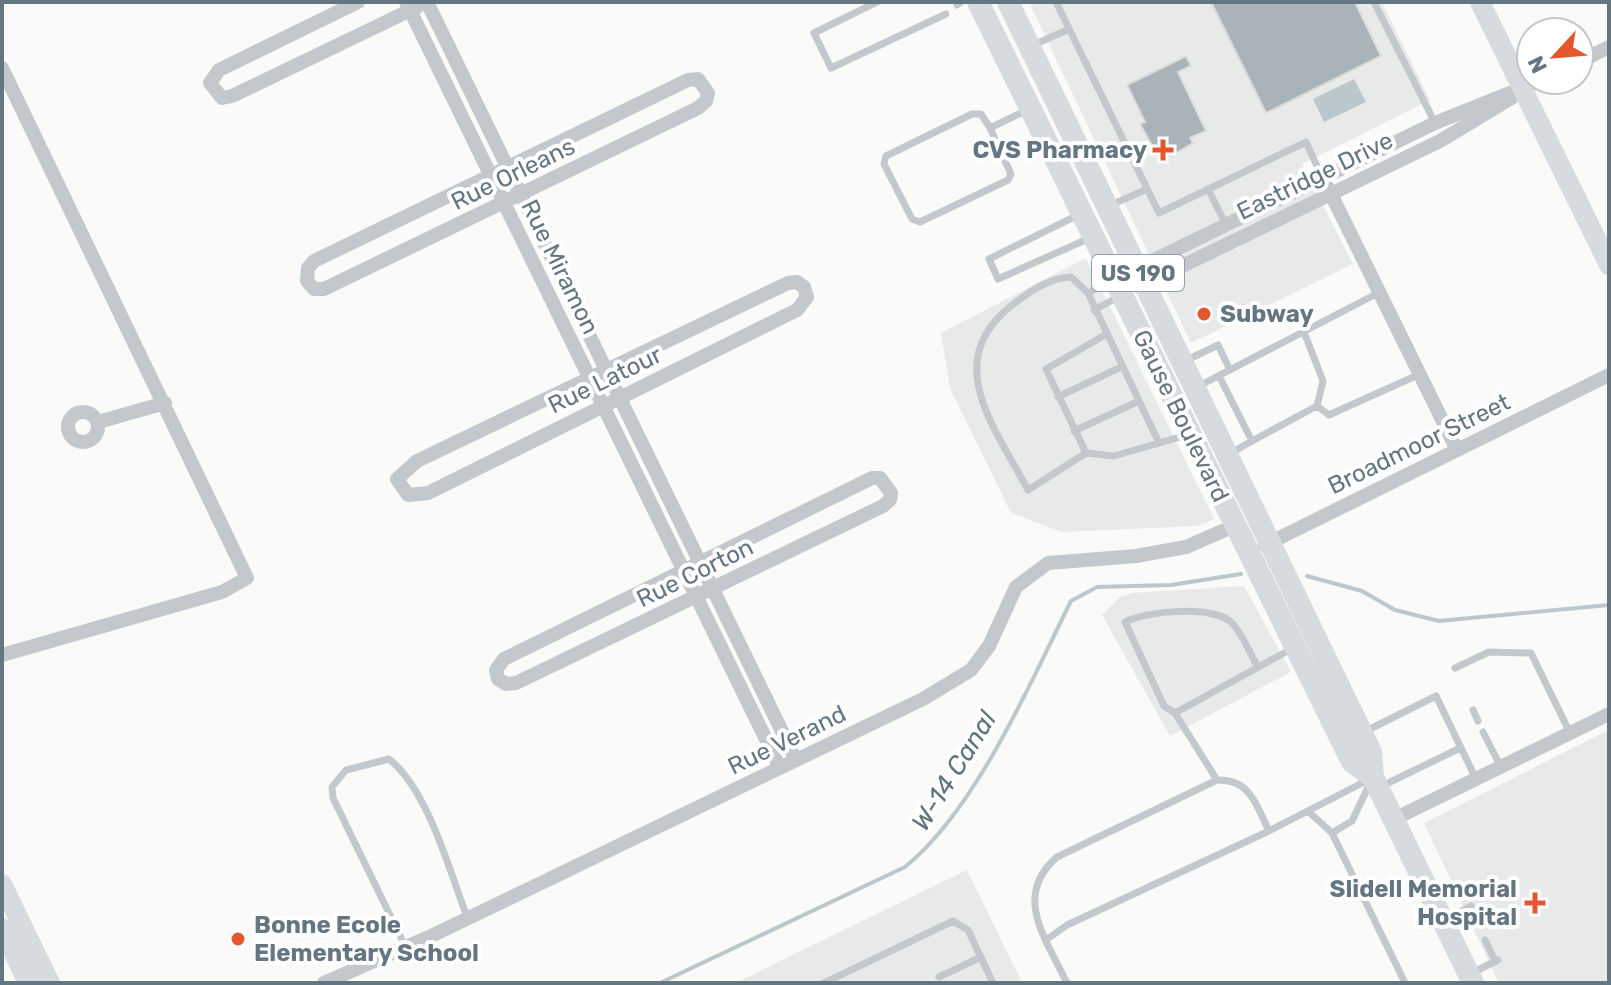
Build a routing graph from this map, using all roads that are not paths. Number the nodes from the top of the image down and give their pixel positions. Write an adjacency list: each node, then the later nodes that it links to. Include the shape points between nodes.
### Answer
1 (358, 2): 9 (street, via 219,70 210,83 213,92 222,98 232,96)
2 (428, 2): 9 (street); 22 (street, Rue Miramon)
3 (877, 2): 10 (lane, via 814,33 831,68)
4 (1008, 2): 12 (main road, Gause Boulevard / US 190)
5 (1056, 2): 11 (lane)
6 (1374, 2): 20 (lane)
7 (1480, 2): 15 (street)
8 (966, 3): 13 (main road, Gause Boulevard / US 190)
9 (408, 6): 23 (street, Rue Miramon)
10 (946, 14)
11 (1069, 29): 12 (lane); 25 (lane)
12 (1030, 47): 13 (main road); 30 (main road, Gause Boulevard / US 190)
13 (1005, 55): 19 (main road, Gause Boulevard / US 190)
14 (2, 68): 55 (street)
15 (1515, 74)
16 (1515, 92): 20 (street, Eastridge Drive)
17 (1515, 95): 27 (street, Eastridge Drive, via 1440,141)
18 (1526, 96): 35 (street)
19 (1030, 108): 21 (lane); 31 (main road, Gause Boulevard / US 190)
20 (1435, 123): 24 (street, Eastridge Drive)
21 (990, 128): 21 (lane, via 1011,174 1008,180 920,222 912,219 884,164 886,156 972,114 981,114)
22 (508, 167): 23 (street, Rue Orleans); 28 (street, Rue Miramon); 28 (street, Rue Orleans, via 688,80 704,83 706,101 698,108)
23 (491, 175): 29 (street, Rue Miramon); 29 (street, Rue Orleans, via 314,261 307,281 314,289 324,289)
24 (1322, 177): 26 (lane, via 1306,142); 27 (street); 32 (street, Eastridge Drive)
25 (1147, 189): 26 (lane, via 1159,213); 30 (lane)
26 (1208, 189): 32 (lane)
27 (1331, 194): 34 (street, Eastridge Drive); 38 (street)
28 (521, 195): 29 (street, Rue Orleans); 46 (street, Rue Miramon)
29 (504, 203): 50 (street, Rue Miramon)
30 (1107, 207): 36 (main road, Gause Boulevard / US 190)
31 (1082, 213): 33 (main road, Gause Boulevard / US 190); 33 (lane, via 989,259 998,279)
32 (1226, 225): 34 (street); 36 (street, Eastridge Drive)
33 (1094, 236): 37 (main road, Gause Boulevard / US 190)
34 (1236, 239): 36 (street, Eastridge Drive)
35 (1608, 261)
36 (1140, 276): 37 (street, Eastridge Drive); 43 (main road, Gause Boulevard / US 190)
37 (1119, 287): 39 (lane); 40 (lane); 60 (main road, Gause Boulevard / US 190)
38 (1380, 292): 41 (lane); 47 (street)
39 (1088, 293): 40 (lane); 64 (lane, via 1071,277 1029,292 997,317 982,337 974,362 977,389 1028,490)
40 (1094, 310): 42 (lane)
41 (1304, 332): 45 (lane); 57 (lane, via 1323,381)
42 (1105, 335): 44 (lane); 53 (lane, via 1046,369)
43 (1182, 363): 45 (lane, via 1218,345); 51 (main road, Gause Boulevard / US 190)
44 (1121, 367): 53 (lane); 54 (lane)
45 (1230, 370): 49 (lane)
46 (607, 371): 50 (street, Rue Latour); 52 (street, Rue Miramon); 52 (street, Rue Latour, via 788,283 804,287 807,297 797,310)
47 (1420, 374): 57 (lane, via 1329,415); 63 (street)
48 (1609, 375): 63 (street, Broadmoor Street)
49 (1219, 376): 51 (lane); 61 (lane)
50 (590, 379): 56 (street, Rue Miramon); 56 (street, Rue Latour, via 417,461 401,472 400,488 408,495 428,493)
51 (1194, 388): 65 (main road, Gause Boulevard / US 190)
52 (619, 397): 56 (street, Rue Latour); 69 (street, Rue Miramon)
53 (1058, 397): 59 (lane)
54 (1139, 401): 59 (lane); 62 (lane)
55 (165, 403): 58 (street); 74 (street, via 247,578 222,592)
56 (603, 405): 70 (street, Rue Miramon)
57 (1317, 406): 61 (lane)
58 (98, 422)
59 (1074, 431): 64 (lane)
60 (1189, 434): 62 (lane); 66 (main road, Gause Boulevard / US 190)
61 (1252, 441): 65 (lane)
62 (1159, 443): 64 (lane, via 1114,456)
63 (1457, 450): 67 (street, Broadmoor Street)
64 (1086, 453)
65 (1227, 455): 67 (main road, Gause Boulevard / US 190)
66 (1234, 526): 68 (main road, Gause Boulevard / US 190); 85 (street, Rue Verand, via 1186,547 1048,563 1016,587 989,646 971,670)
67 (1269, 543): 68 (street, Broadmoor Street); 83 (main road, Gause Boulevard / US 190)
68 (1249, 553): 73 (main road, Gause Boulevard / US 190)
69 (700, 562): 70 (street, Rue Corton); 71 (street, Rue Miramon); 71 (street, Rue Corton, via 872,478 887,485 890,500 883,506)
70 (683, 570): 72 (street, Rue Miramon); 72 (street, Rue Corton, via 504,659 496,670 498,679 516,683)
71 (713, 589): 72 (street, Rue Corton); 85 (street, Rue Miramon)
72 (696, 597): 87 (street, Rue Miramon)
73 (1294, 647): 75 (lane); 90 (main road, Gause Boulevard / US 190, via 1352,762)
74 (2, 655)
75 (1258, 667): 78 (lane); 78 (lane, via 1232,623 1220,616 1172,611 1141,614 1125,622 1164,706)
76 (1455, 668): 82 (lane, via 1489,652 1531,653)
77 (1473, 710): 80 (lane)
78 (1175, 713): 89 (lane)
79 (1609, 714): 82 (street)
80 (1478, 721)
81 (1483, 732): 86 (lane)
82 (1570, 733): 86 (street)
83 (1362, 734): 84 (lane, via 1436,696); 90 (main road, Gause Boulevard / US 190)
84 (1460, 748): 88 (lane); 90 (lane)
85 (796, 760): 87 (street, Rue Verand)
86 (1501, 767): 88 (street)
87 (780, 768): 96 (street, Rue Verand)
88 (1476, 779): 92 (street)
89 (1217, 780): 93 (lane, via 1246,787); 100 (lane, via 1057,857 1042,870 1033,903)
90 (1375, 782): 91 (lane); 92 (main road, Gause Boulevard / US 190); 94 (lane, via 1352,821)
91 (1308, 811): 93 (lane); 94 (lane)
92 (1392, 820): 97 (main road, Gause Boulevard / US 190)
93 (1269, 831): 100 (lane, via 1067,925)
94 (1332, 833): 112 (lane)
95 (2, 884): 107 (street)
96 (468, 919): 102 (street, Rue Verand); 102 (lane, via 427,815 401,769 389,759 346,770 332,787 333,798)
97 (1442, 921): 98 (lane, via 1470,906); 105 (main road, Gause Boulevard / US 190)
98 (1477, 924)
99 (2, 928): 106 (street)
100 (1046, 940): 111 (lane)
101 (1485, 940): 105 (lane, via 1496,960)
102 (406, 947): 108 (street, Rue Verand)
103 (981, 957): 104 (lane); 109 (lane, via 968,930 953,921); 110 (lane)
104 (939, 977)
105 (1470, 979)
106 (28, 983)
107 (50, 983)
108 (324, 983)
109 (824, 983)
110 (993, 983)
111 (1067, 983)
112 (1405, 983)

